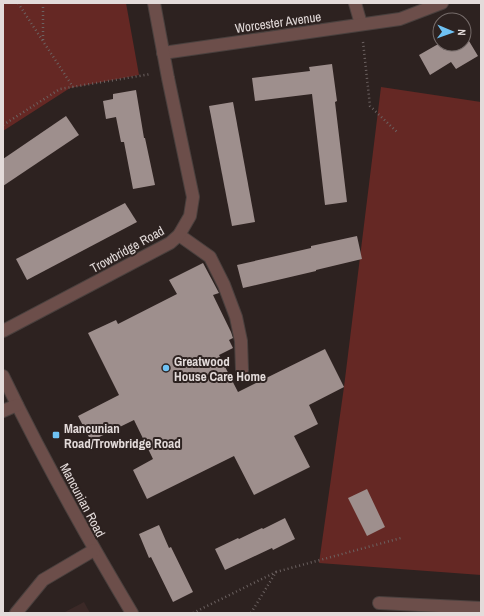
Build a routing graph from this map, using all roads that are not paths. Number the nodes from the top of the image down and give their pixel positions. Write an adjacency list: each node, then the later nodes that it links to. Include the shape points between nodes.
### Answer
1 (154, 3): 5 (street, Trowbridge Road)
2 (355, 3): 4 (street)
3 (442, 3): 4 (street, Worcester Avenue, via 400,19)
4 (361, 24): 5 (street, Worcester Avenue)
5 (163, 54): 6 (street, Trowbridge Road, via 194,197 190,216)
6 (179, 235): 7 (street, Trowbridge Road, via 170,243); 8 (street, via 210,257 224,285 241,341)
7 (3, 331)
8 (242, 370)
9 (3, 376): 10 (street, Mancunian Road)
10 (17, 405): 11 (street); 12 (street, Mancunian Road)
11 (3, 411)
12 (94, 550): 15 (street, via 43,580); 16 (street, Mancunian Road)
13 (380, 602): 14 (street)
14 (481, 608)
15 (16, 613)
16 (132, 613)

